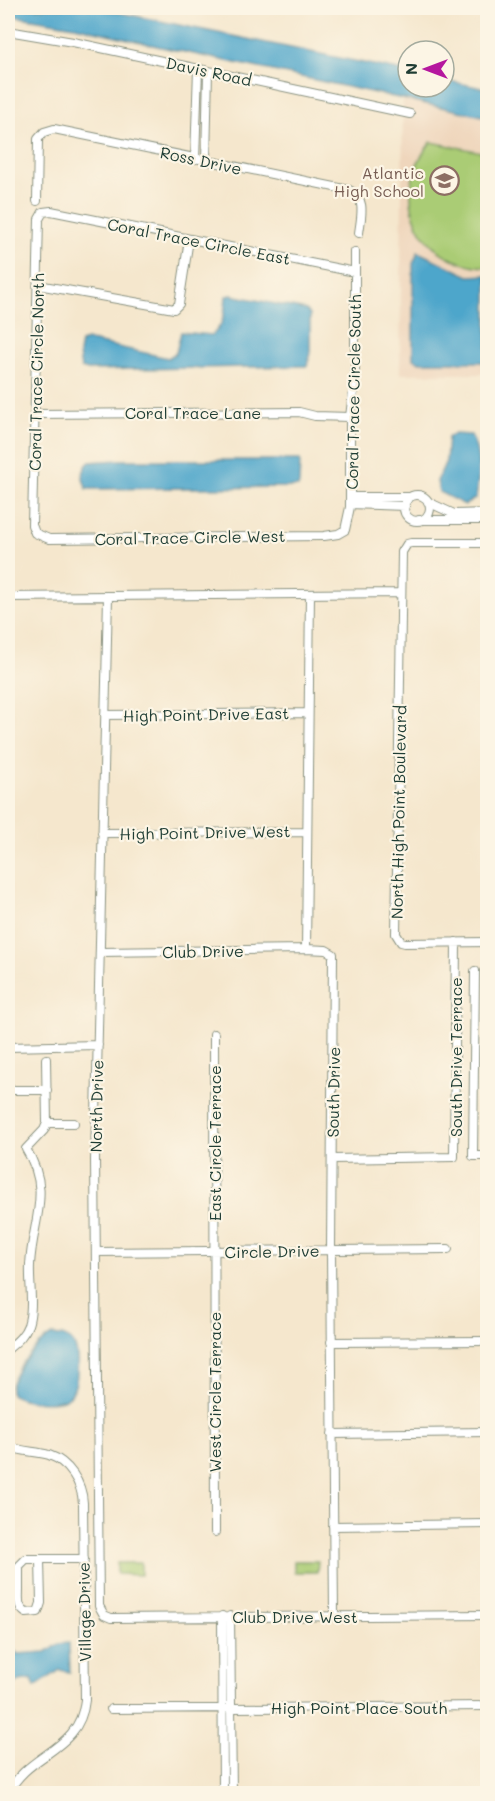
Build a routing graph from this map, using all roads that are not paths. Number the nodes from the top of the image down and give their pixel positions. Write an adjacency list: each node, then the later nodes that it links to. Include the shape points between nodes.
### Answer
1 (8, 31): 2 (street, Davis Road)
2 (198, 69): 3 (street, Davis Road); 5 (street)
3 (208, 71): 4 (street, Davis Road); 6 (street)
4 (410, 114)
5 (195, 159): 6 (street, Ross Drive); 7 (street, Ross Drive, via 54,129 41,135 38,144)
6 (206, 162): 9 (street, Ross Drive, via 349,190 360,198)
7 (36, 201)
8 (43, 212): 10 (street, Coral Trace Circle East); 13 (street, Coral Trace Circle North, via 39,219)
9 (359, 233)
10 (189, 239): 12 (street, Coral Trace Circle East); 13 (street, via 179,304 174,309)
11 (356, 252): 12 (street, Coral Trace Circle South)
12 (355, 272): 15 (street, Coral Trace Circle South, via 355,375)
13 (38, 285): 14 (street, Coral Trace Circle North)
14 (34, 414): 15 (street, Coral Trace Lane, via 299,412); 24 (street, Coral Trace Circle North)
15 (350, 417): 17 (street, Coral Trace Circle South)
16 (410, 497): 17 (street); 18 (street, via 420,495); 19 (street)
17 (350, 500): 19 (street); 23 (street, Coral Trace Circle South)
18 (428, 502): 20 (street, via 454,514); 21 (street, via 427,515)
19 (405, 506): 21 (street, via 408,516)
20 (488, 513)
21 (418, 520): 22 (street)
22 (488, 520)
23 (345, 530): 24 (street, Coral Trace Circle West, via 324,536 49,539)
24 (35, 533)
25 (488, 543): 26 (street, North High Point Boulevard, via 407,544 402,552)
26 (401, 593): 27 (street); 34 (street, North High Point Boulevard, via 396,934 405,943)
27 (310, 594): 28 (street); 30 (street)
28 (108, 596): 29 (street); 31 (street, North Drive)
29 (8, 597)
30 (308, 713): 31 (street, High Point Drive East); 32 (street)
31 (105, 715): 33 (street, North Drive)
32 (307, 832): 33 (street, High Point Drive West); 36 (street)
33 (102, 833): 37 (street, North Drive)
34 (456, 942): 35 (street, North High Point Boulevard); 48 (street, South Drive Terrace, via 454,1156)
35 (488, 942)
36 (306, 950): 37 (street, Club Drive); 48 (street, South Drive, via 330,951 334,959)
37 (100, 952): 40 (street, North Drive)
38 (474, 971): 47 (street, via 473,1156)
39 (214, 1034): 51 (street, East Circle Terrace)
40 (98, 1045): 41 (street); 52 (street, North Drive)
41 (8, 1047)
42 (46, 1059): 44 (street)
43 (8, 1090): 44 (street)
44 (47, 1090): 45 (street)
45 (47, 1123): 46 (street); 55 (street, via 26,1149 38,1177 40,1205 30,1262 29,1320 22,1335)
46 (74, 1123)
47 (488, 1156)
48 (332, 1159): 50 (street, South Drive)
49 (448, 1249): 50 (street, Circle Drive)
50 (330, 1250): 51 (street, Circle Drive); 54 (street, South Drive)
51 (213, 1251): 52 (street, Circle Drive); 61 (street, West Circle Terrace)
52 (96, 1252): 66 (street, North Drive, via 99,1606)
53 (488, 1341): 54 (street)
54 (331, 1342): 57 (street, South Drive)
55 (8, 1349)
56 (488, 1432): 57 (street)
57 (332, 1434): 60 (street, South Drive)
58 (8, 1446): 63 (street, Village Drive, via 50,1456 70,1470 83,1498)
59 (488, 1524): 60 (street)
60 (333, 1526): 69 (street, South Drive)
61 (215, 1532)
62 (40, 1559): 63 (street); 65 (street, via 22,1561); 65 (street, via 38,1612 22,1610)
63 (84, 1559): 73 (street, Village Drive, via 82,1718 66,1741 17,1778)
64 (8, 1589): 65 (street)
65 (19, 1589)
66 (104, 1615): 68 (street, Club Drive West)
67 (488, 1615): 69 (street, Club Drive West)
68 (226, 1616): 69 (street, Club Drive West); 71 (street)
69 (334, 1616)
70 (488, 1706): 71 (street, High Point Place South)
71 (227, 1708): 72 (street, High Point Place South); 74 (street); 75 (street)
72 (111, 1709)
73 (8, 1794)
74 (223, 1794)
75 (232, 1794)

